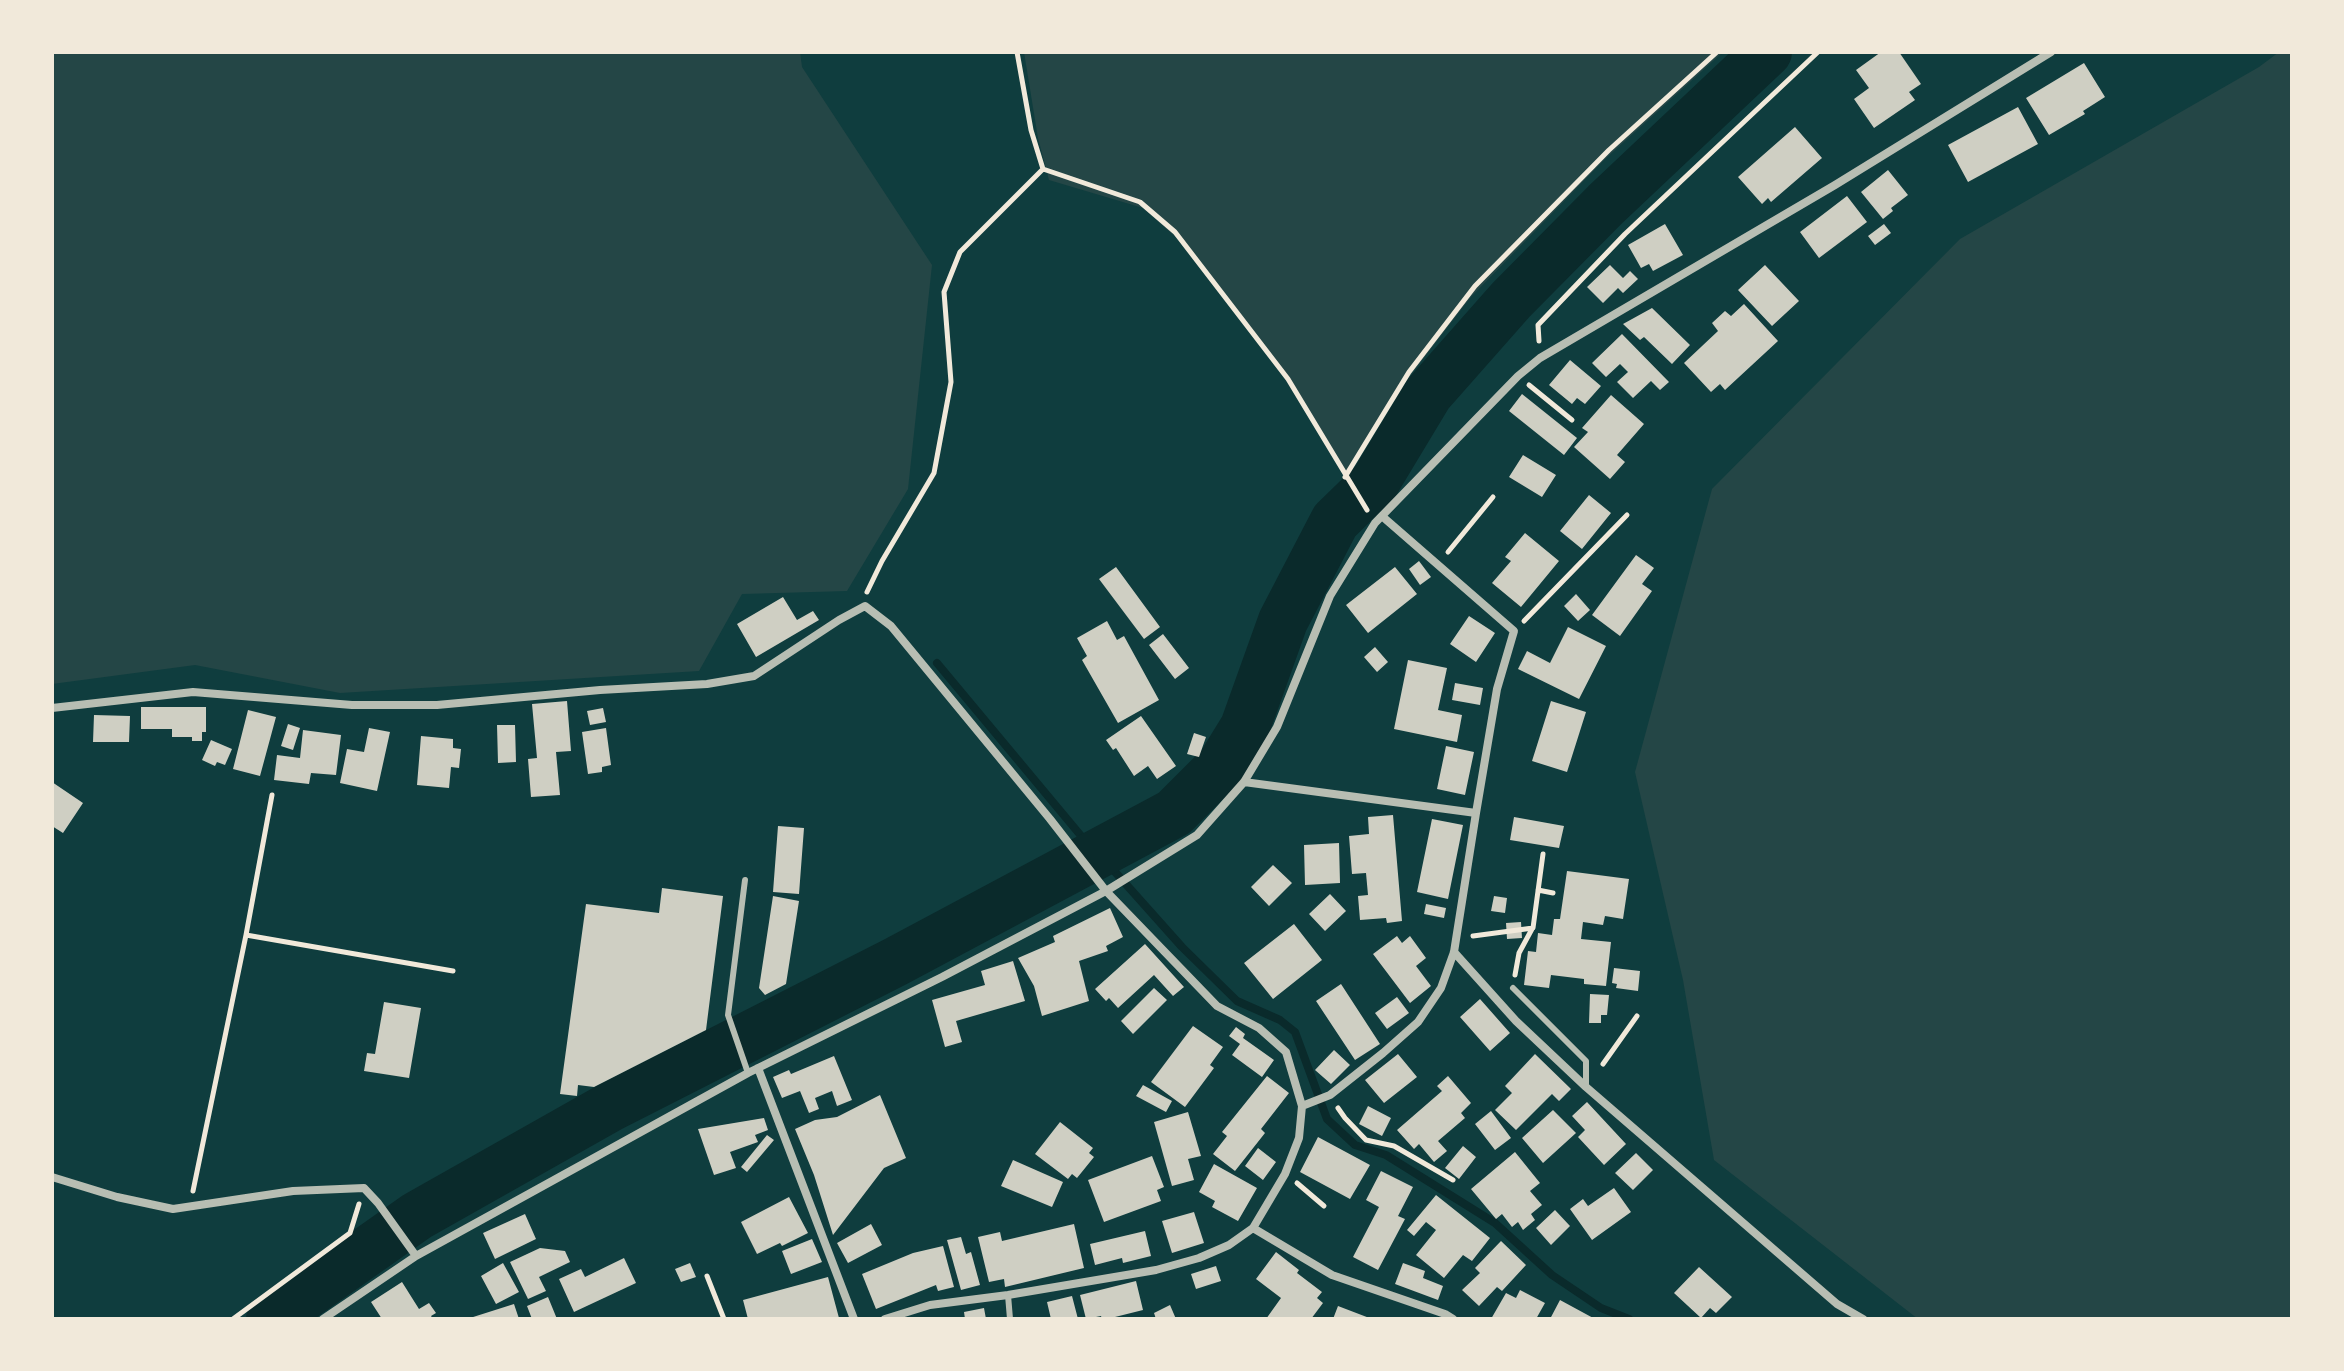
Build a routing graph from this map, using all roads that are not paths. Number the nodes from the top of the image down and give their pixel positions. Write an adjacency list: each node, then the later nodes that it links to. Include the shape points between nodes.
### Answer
1 (2051, 52): 2 (street, via 1540,358)
2 (1379, 520): 4 (street, via 1330,596 1277,727); 5 (street, via 1514,631 1497,689)
3 (52, 708): 7 (street, via 193,692 352,705 437,705 707,684 754,676 865,606 891,626)
4 (1244, 782): 5 (street); 7 (street, via 1197,835)
5 (1476, 813): 8 (street)
6 (745, 880): 11 (lane, via 728,1015)
7 (1106, 891): 10 (street); 13 (street, via 1217,1006 1259,1028 1286,1052)
8 (1454, 952): 12 (street); 13 (street, via 1441,988 1418,1022 1330,1095)
9 (1513, 988): 12 (lane, via 1586,1061)
10 (758, 1068): 11 (street); 19 (street)
11 (748, 1073): 16 (street)
12 (1586, 1087): 23 (street, via 1837,1304)
13 (1302, 1106): 15 (street, via 1299,1138 1285,1174)
14 (52, 1177): 16 (street, via 173,1209 293,1191 364,1188)
15 (1253, 1228): 17 (street, via 1199,1258 1156,1270); 22 (street, via 1332,1275)
16 (416, 1256): 18 (street)
17 (1008, 1295): 20 (street, via 930,1305); 21 (lane)
18 (323, 1319)
19 (854, 1319)
20 (885, 1319)
21 (1010, 1319)
22 (1453, 1319)
23 (1863, 1319)

